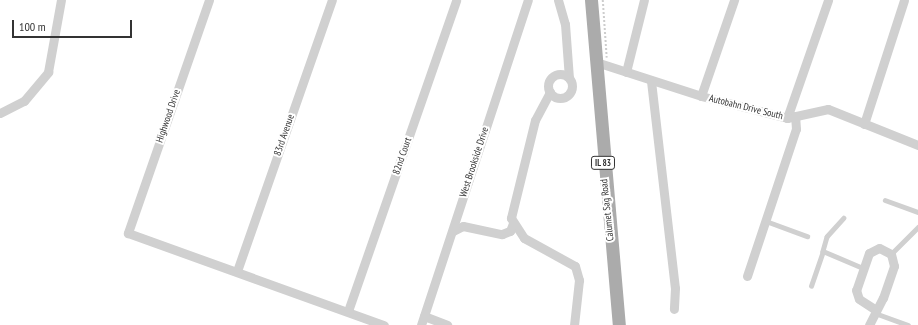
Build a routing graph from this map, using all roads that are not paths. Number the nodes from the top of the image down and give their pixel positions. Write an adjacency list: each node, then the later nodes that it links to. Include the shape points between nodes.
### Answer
1 (61, 0): 18 (street, via 48,72 24,102)
2 (209, 0): 33 (street, Highwood Drive, via 128,233)
3 (332, 0): 33 (street, 83rd Avenue)
4 (456, 0): 37 (street, 82nd Court)
5 (528, 0): 28 (street, West Brookside Drive)
6 (558, 0): 14 (street, via 565,24)
7 (591, 0): 12 (main road, Calumet Sag Road / IL 83)
8 (644, 0): 13 (street)
9 (734, 0): 17 (street)
10 (828, 0): 19 (street)
11 (904, 0): 20 (street)
12 (596, 62): 13 (street, Autobahn Drive South); 43 (main road, Calumet Sag Road / IL 83)
13 (626, 72): 15 (street, Autobahn Drive South)
14 (569, 78): 16 (street, via 560,74 551,79); 16 (street, via 572,86 569,94 557,98)
15 (651, 81): 17 (street, Autobahn Drive South); 36 (street, via 675,288)
16 (550, 92): 26 (street, via 535,120)
17 (701, 96): 19 (street, Autobahn Drive South)
18 (0, 113)
19 (791, 117): 20 (street, Autobahn Drive South, via 828,109); 25 (street, via 796,129)
20 (864, 124): 21 (street, Autobahn Drive South)
21 (918, 145)
22 (885, 200): 23 (lane)
23 (918, 212)
24 (844, 218): 30 (lane, via 827,237)
25 (766, 221): 29 (lane); 34 (street)
26 (513, 223): 28 (street, via 510,232 502,234 463,226); 42 (street, via 524,238 574,266 578,280)
27 (918, 227): 31 (lane)
28 (453, 231): 39 (street, West Brookside Drive)
29 (807, 236)
30 (823, 252): 32 (lane); 35 (lane)
31 (891, 254): 32 (street, via 876,248); 38 (street, via 894,266)
32 (863, 268): 38 (street, via 857,294)
33 (236, 271): 37 (street)
34 (747, 276)
35 (811, 286)
36 (674, 309)
37 (348, 311): 40 (street)
38 (876, 312): 44 (street); 45 (lane)
39 (423, 321): 41 (street)
40 (384, 325)
41 (447, 325)
42 (574, 325)
43 (619, 325)
44 (868, 325)
45 (908, 325)

